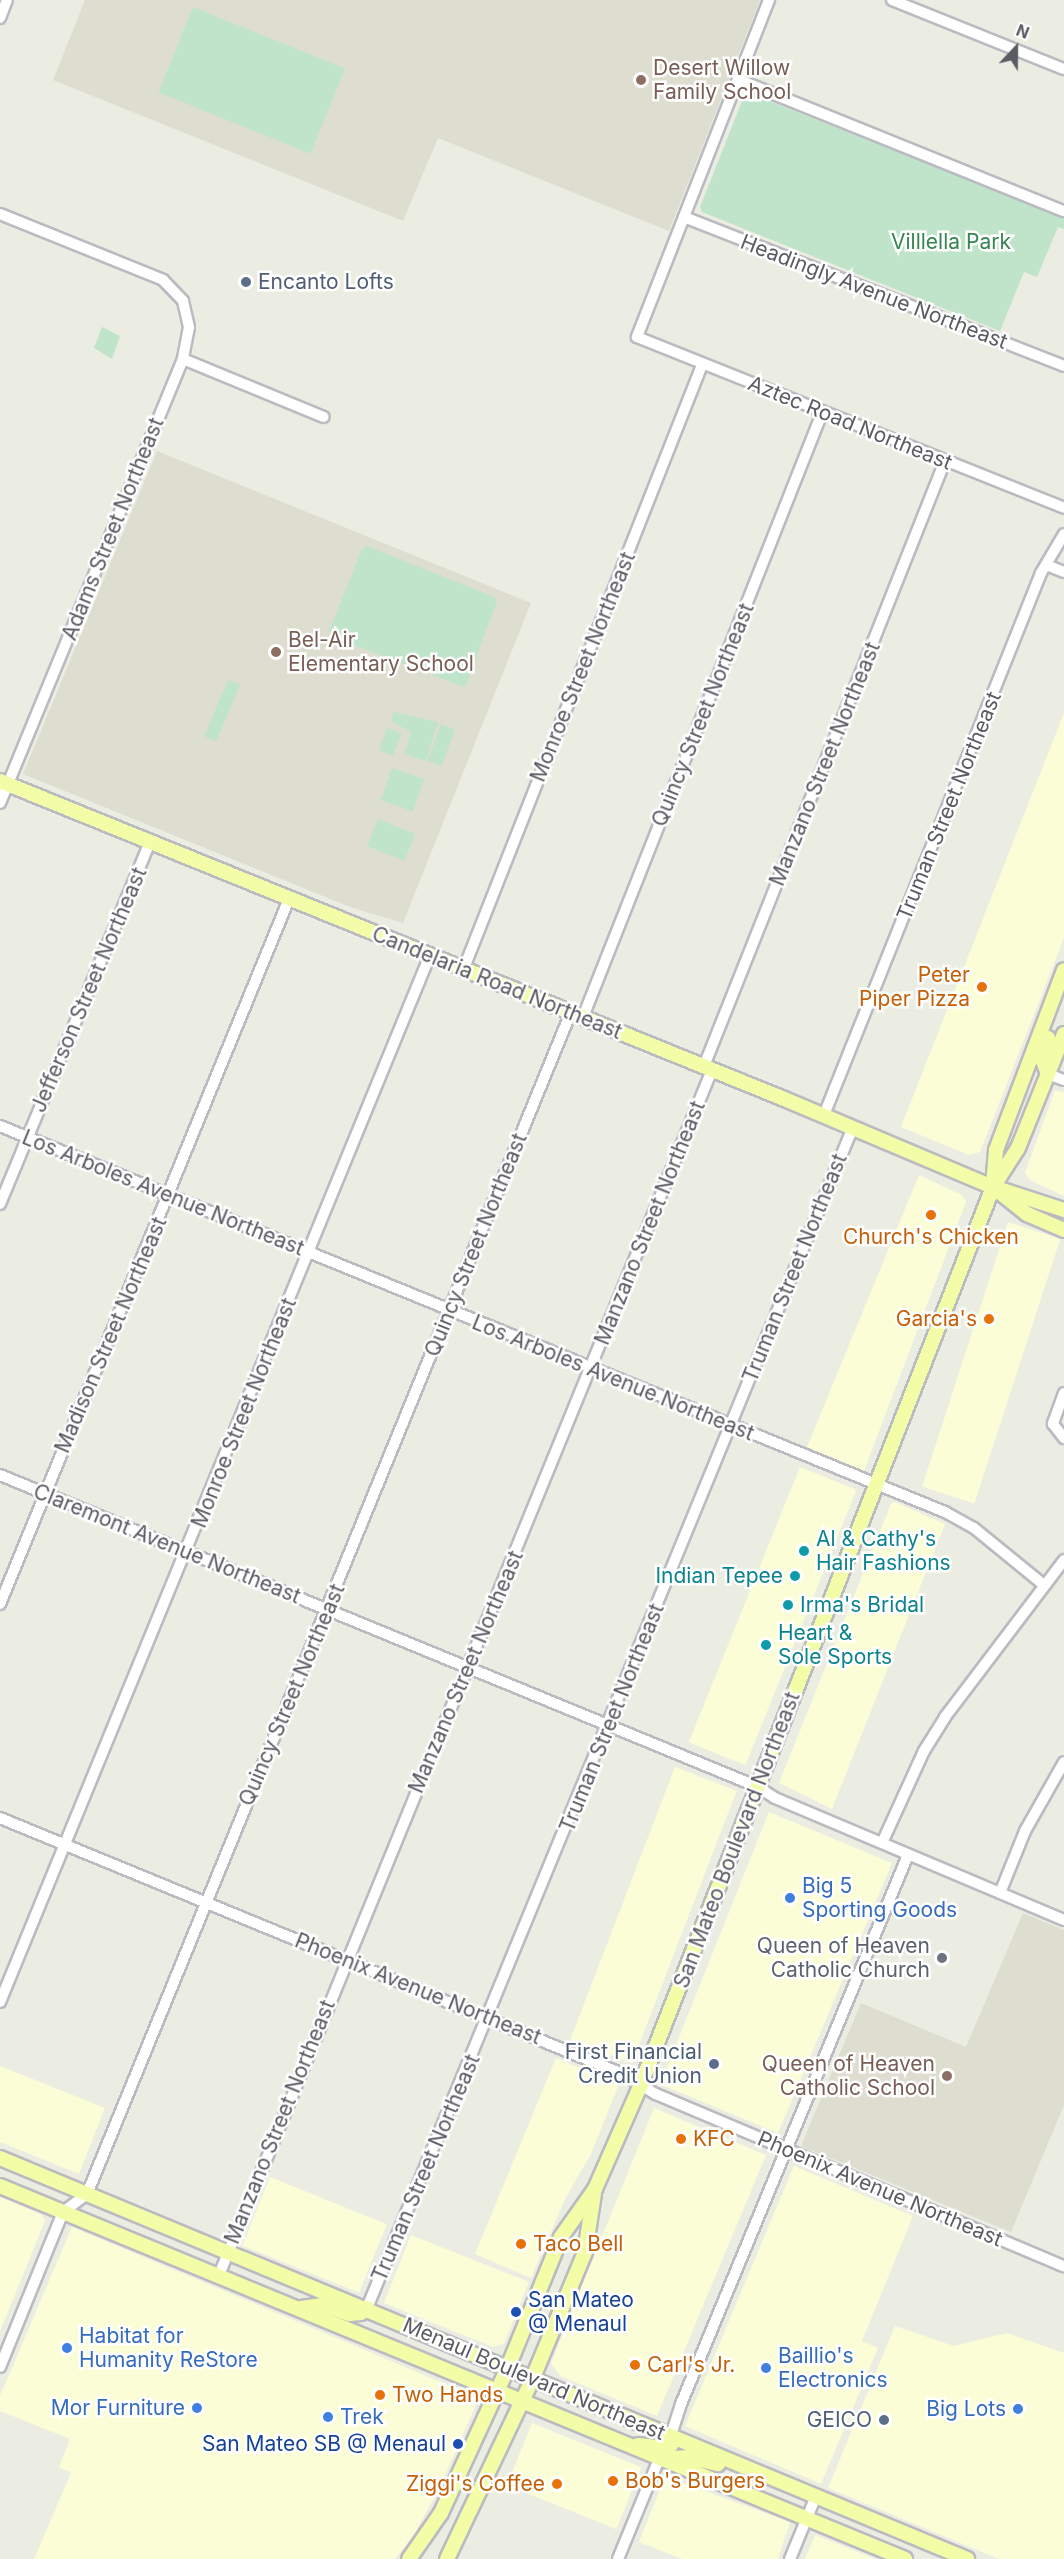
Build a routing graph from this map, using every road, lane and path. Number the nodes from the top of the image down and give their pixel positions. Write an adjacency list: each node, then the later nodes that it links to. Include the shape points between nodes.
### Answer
1 (7, 0): 4 (street)
2 (769, 0): 6 (street)
3 (892, 0): 5 (street)
4 (0, 18)
5 (1064, 69)
6 (739, 80): 7 (street); 9 (street)
7 (1064, 211)
8 (0, 213): 10 (street, Adams Street Northeast, via 163,280 183,301 189,327)
9 (684, 217): 11 (street, Aztec Road Northeast, via 637,337); 12 (street, Headingly Avenue Northeast)
10 (183, 359): 14 (street); 20 (street, Adams Street Northeast)
11 (702, 365): 13 (street, Aztec Road Northeast); 25 (street, Monroe Street Northeast)
12 (1064, 366)
13 (822, 413): 15 (street, Aztec Road Northeast); 28 (street, Quincy Street Northeast)
14 (324, 417)
15 (945, 461): 16 (street, Aztec Road Northeast); 30 (street, Manzano Street Northeast)
16 (1064, 508)
17 (1064, 534): 18 (street, Truman Street Northeast)
18 (1048, 566): 19 (street); 33 (street, Truman Street Northeast, via 1041,573)
19 (1064, 572)
20 (4, 782): 21 (street, Adams Street Northeast); 22 (main road, Candelaria Road Northeast)
21 (0, 803)
22 (150, 842): 23 (main road, Candelaria Road Northeast); 36 (street, Jefferson Street Northeast)
23 (289, 899): 24 (main road, Candelaria Road Northeast); 38 (street, Madison Street Northeast)
24 (430, 955): 25 (main road, Candelaria Road Northeast); 42 (street, Monroe Street Northeast)
25 (464, 968): 28 (main road, Candelaria Road Northeast)
26 (1064, 970): 37 (main road, San Mateo Boulevard Northeast, via 996,1150)
27 (1064, 997): 31 (main road, via 1042,1054)
28 (577, 1014): 30 (main road, Candelaria Road Northeast); 43 (street, Quincy Street Northeast)
29 (1064, 1034): 31 (main road, San Mateo Boulevard Northeast)
30 (708, 1068): 33 (main road, Candelaria Road Northeast); 44 (street, Manzano Street Northeast)
31 (1048, 1074): 32 (street); 37 (main road, San Mateo Boulevard Northeast, via 1018,1148)
32 (1064, 1080)
33 (824, 1115): 35 (main road, Candelaria Road Northeast)
34 (0, 1126): 36 (street, Los Arboles Avenue Northeast)
35 (853, 1127): 37 (main road, Candelaria Road Northeast); 46 (street, Truman Street Northeast)
36 (27, 1137): 38 (street, Los Arboles Avenue Northeast); 39 (street, Jefferson Street Northeast)
37 (993, 1187): 40 (main road, Candelaria Road Northeast); 41 (main road, Candelaria Road Northeast, via 1027,1214); 49 (main road, San Mateo Boulevard Northeast)
38 (169, 1195): 42 (street, Los Arboles Avenue Northeast); 50 (street, Madison Street Northeast)
39 (0, 1204)
40 (1064, 1210)
41 (1064, 1230)
42 (309, 1253): 43 (street, Los Arboles Avenue Northeast); 51 (street, Monroe Street Northeast)
43 (450, 1311): 44 (street, Los Arboles Avenue Northeast); 55 (street, Quincy Street Northeast)
44 (591, 1368): 46 (street, Los Arboles Avenue Northeast); 56 (street, Manzano Street Northeast)
45 (1064, 1393): 47 (street, via 1053,1424)
46 (731, 1425): 49 (street, Los Arboles Avenue Northeast); 57 (street, Truman Street Northeast)
47 (1064, 1438)
48 (0, 1475): 50 (street, Claremont Avenue Northeast)
49 (876, 1485): 53 (street, Los Arboles Avenue Northeast, via 960,1519); 59 (main road, San Mateo Boulevard Northeast)
50 (45, 1493): 51 (street, Claremont Avenue Northeast); 54 (street, Madison Street Northeast)
51 (188, 1552): 55 (street, Claremont Avenue Northeast); 62 (street, Monroe Street Northeast)
52 (1064, 1560): 53 (street)
53 (1044, 1585): 61 (street, via 945,1717 924,1751)
54 (0, 1604)
55 (327, 1609): 56 (street, Claremont Avenue Northeast); 65 (street, Quincy Street Northeast)
56 (469, 1666): 57 (street, Claremont Avenue Northeast); 67 (street, Manzano Street Northeast)
57 (609, 1725): 59 (street, Claremont Avenue Northeast); 69 (street, Truman Street Northeast)
58 (1064, 1762): 64 (street, via 1025,1831)
59 (758, 1787): 61 (street, Claremont Avenue Northeast, via 775,1798); 70 (main road, San Mateo Boulevard Northeast)
60 (0, 1818): 62 (street, Phoenix Avenue Northeast)
61 (882, 1843): 63 (street, Claremont Avenue Northeast)
62 (65, 1845): 65 (street, Phoenix Avenue Northeast); 68 (street, Monroe Street Northeast)
63 (908, 1855): 64 (street, Claremont Avenue Northeast); 71 (street)
64 (1000, 1893): 66 (street, Claremont Avenue Northeast)
65 (205, 1902): 67 (street, Phoenix Avenue Northeast); 75 (street, Quincy Street Northeast)
66 (1064, 1920)
67 (345, 1959): 69 (street, Phoenix Avenue Northeast); 77 (street, Manzano Street Northeast)
68 (0, 2002)
69 (489, 2018): 70 (street, Phoenix Avenue Northeast); 81 (street, Truman Street Northeast)
70 (641, 2084): 71 (street, Phoenix Avenue Northeast); 74 (main road, San Mateo Boulevard Northeast)
71 (786, 2149): 78 (street, Phoenix Avenue Northeast); 87 (street)
72 (0, 2158): 75 (main road, Menaul Boulevard Northeast)
73 (0, 2186): 76 (main road, Menaul Boulevard Northeast)
74 (595, 2189): 83 (main road, San Mateo Boulevard Northeast, via 561,2237); 84 (main road, San Mateo Boulevard Northeast, via 585,2252)
75 (87, 2194): 76 (street); 77 (main road, Menaul Boulevard Northeast)
76 (63, 2212): 79 (main road, Menaul Boulevard Northeast); 82 (street)
77 (228, 2253): 79 (street, Manzano Street Northeast); 81 (main road, Menaul Boulevard Northeast)
78 (1064, 2266)
79 (219, 2275): 80 (main road, Menaul Boulevard Northeast)
80 (299, 2308): 81 (main road, via 323,2305 349,2314); 85 (main road, Menaul Boulevard Northeast)
81 (367, 2308): 83 (main road, Menaul Boulevard Northeast)
82 (0, 2367)
83 (508, 2367): 84 (main road, Menaul Boulevard Northeast); 85 (main road, San Mateo Boulevard Northeast)
84 (532, 2380): 86 (main road, San Mateo Boulevard Northeast); 87 (main road, Menaul Boulevard Northeast)
85 (496, 2390): 86 (main road, Menaul Boulevard Northeast); 94 (main road, San Mateo Boulevard Northeast, via 441,2513)
86 (522, 2401): 88 (main road, Menaul Boulevard Northeast); 95 (main road, San Mateo Boulevard Northeast)
87 (670, 2438): 88 (main road, via 669,2447 660,2448); 90 (main road, Menaul Boulevard Northeast)
88 (618, 2442): 89 (main road, Menaul Boulevard Northeast)
89 (659, 2459): 90 (main road, via 689,2457); 92 (main road, Menaul Boulevard Northeast); 96 (street)
90 (744, 2467): 91 (main road, Menaul Boulevard Northeast)
91 (816, 2496): 92 (street); 93 (main road, Menaul Boulevard Northeast)
92 (807, 2517): 97 (street); 98 (main road, Menaul Boulevard Northeast)
93 (964, 2558)
94 (409, 2559)
95 (447, 2559)
96 (618, 2559)
97 (790, 2559)
98 (905, 2559)

